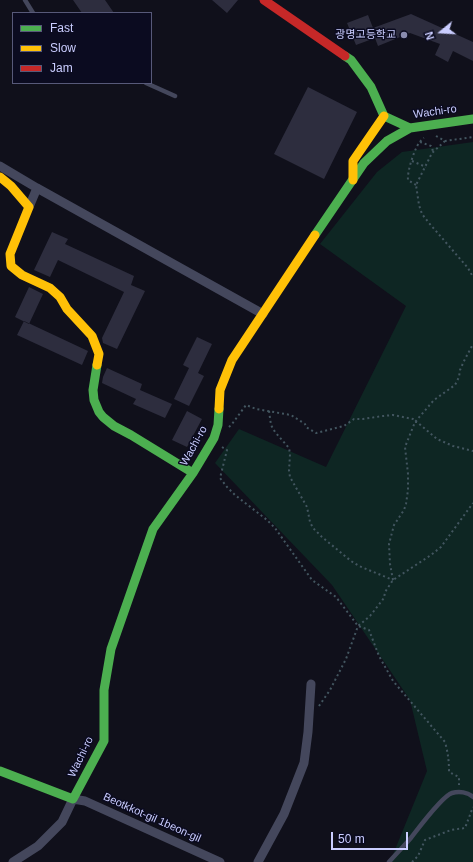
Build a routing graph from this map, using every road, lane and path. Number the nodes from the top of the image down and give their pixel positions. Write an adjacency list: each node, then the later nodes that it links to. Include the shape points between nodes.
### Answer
1 (25, 0): 3 (lane)
2 (264, 0): 6 (main road, via 351,60 371,87)
3 (32, 12)
4 (148, 84): 5 (lane)
5 (175, 96)
6 (384, 116): 8 (main road); 15 (main road, via 353,161)
7 (473, 119): 8 (main road, Wachi-ro)
8 (410, 128): 15 (main road, Wachi-ro, via 387,141 364,163)
9 (473, 137): 10 (path, via 445,141)
10 (433, 152): 11 (path, via 431,146 419,142); 13 (path)
11 (412, 161): 13 (path); 16 (path, via 408,180)
12 (0, 166): 17 (street)
13 (426, 167): 16 (path)
14 (0, 177): 18 (main road)
15 (353, 180): 22 (main road, Wachi-ro)
16 (416, 185): 19 (path, via 422,214)
17 (37, 188): 18 (street); 22 (street)
18 (29, 207): 29 (main road, via 10,254 11,266 60,296 67,308 92,336 99,354 93,390 99,412 114,426)
19 (468, 268): 20 (path); 21 (path)
20 (473, 268)
21 (473, 277)
22 (263, 314): 26 (main road, Wachi-ro, via 232,360 220,390)
23 (473, 344): 25 (path, via 455,385 434,400)
24 (269, 411): 25 (path, via 291,415 316,433 344,426 354,419 393,415 413,419); 26 (path, via 246,405 229,427); 31 (path, via 271,425 289,448 290,477 307,507 313,528 351,562)
25 (415, 422): 28 (path, via 437,439); 31 (path, via 405,447 408,474 406,504 394,525 389,551)
26 (218, 425): 27 (main road, Wachi-ro)
27 (212, 441): 29 (main road, Wachi-ro); 32 (path, via 228,450 220,478 226,487 275,528 312,580 336,597)
28 (473, 451)
29 (193, 473): 38 (main road, Wachi-ro, via 153,529 111,649 104,690 104,741)
30 (473, 503): 31 (path, via 441,547)
31 (393, 580): 32 (path, via 384,598)
32 (358, 626): 34 (path, via 330,690); 36 (path, via 369,630 379,656 393,681 445,742 449,772 459,777 459,788)
33 (311, 684): 34 (street)
34 (309, 720): 42 (street, via 304,763 284,814)
35 (0, 771): 38 (main road)
36 (456, 793): 37 (lane, via 469,793); 43 (lane, via 443,799)
37 (473, 797)
38 (73, 800): 40 (street, via 62,822 38,846); 41 (street, Beotkkot-gil 1beon-gil, via 85,801)
39 (473, 807): 44 (path, via 465,828 451,830 425,840 418,856)
40 (14, 862)
41 (220, 862)
42 (258, 862)
43 (389, 862)
44 (412, 862)

